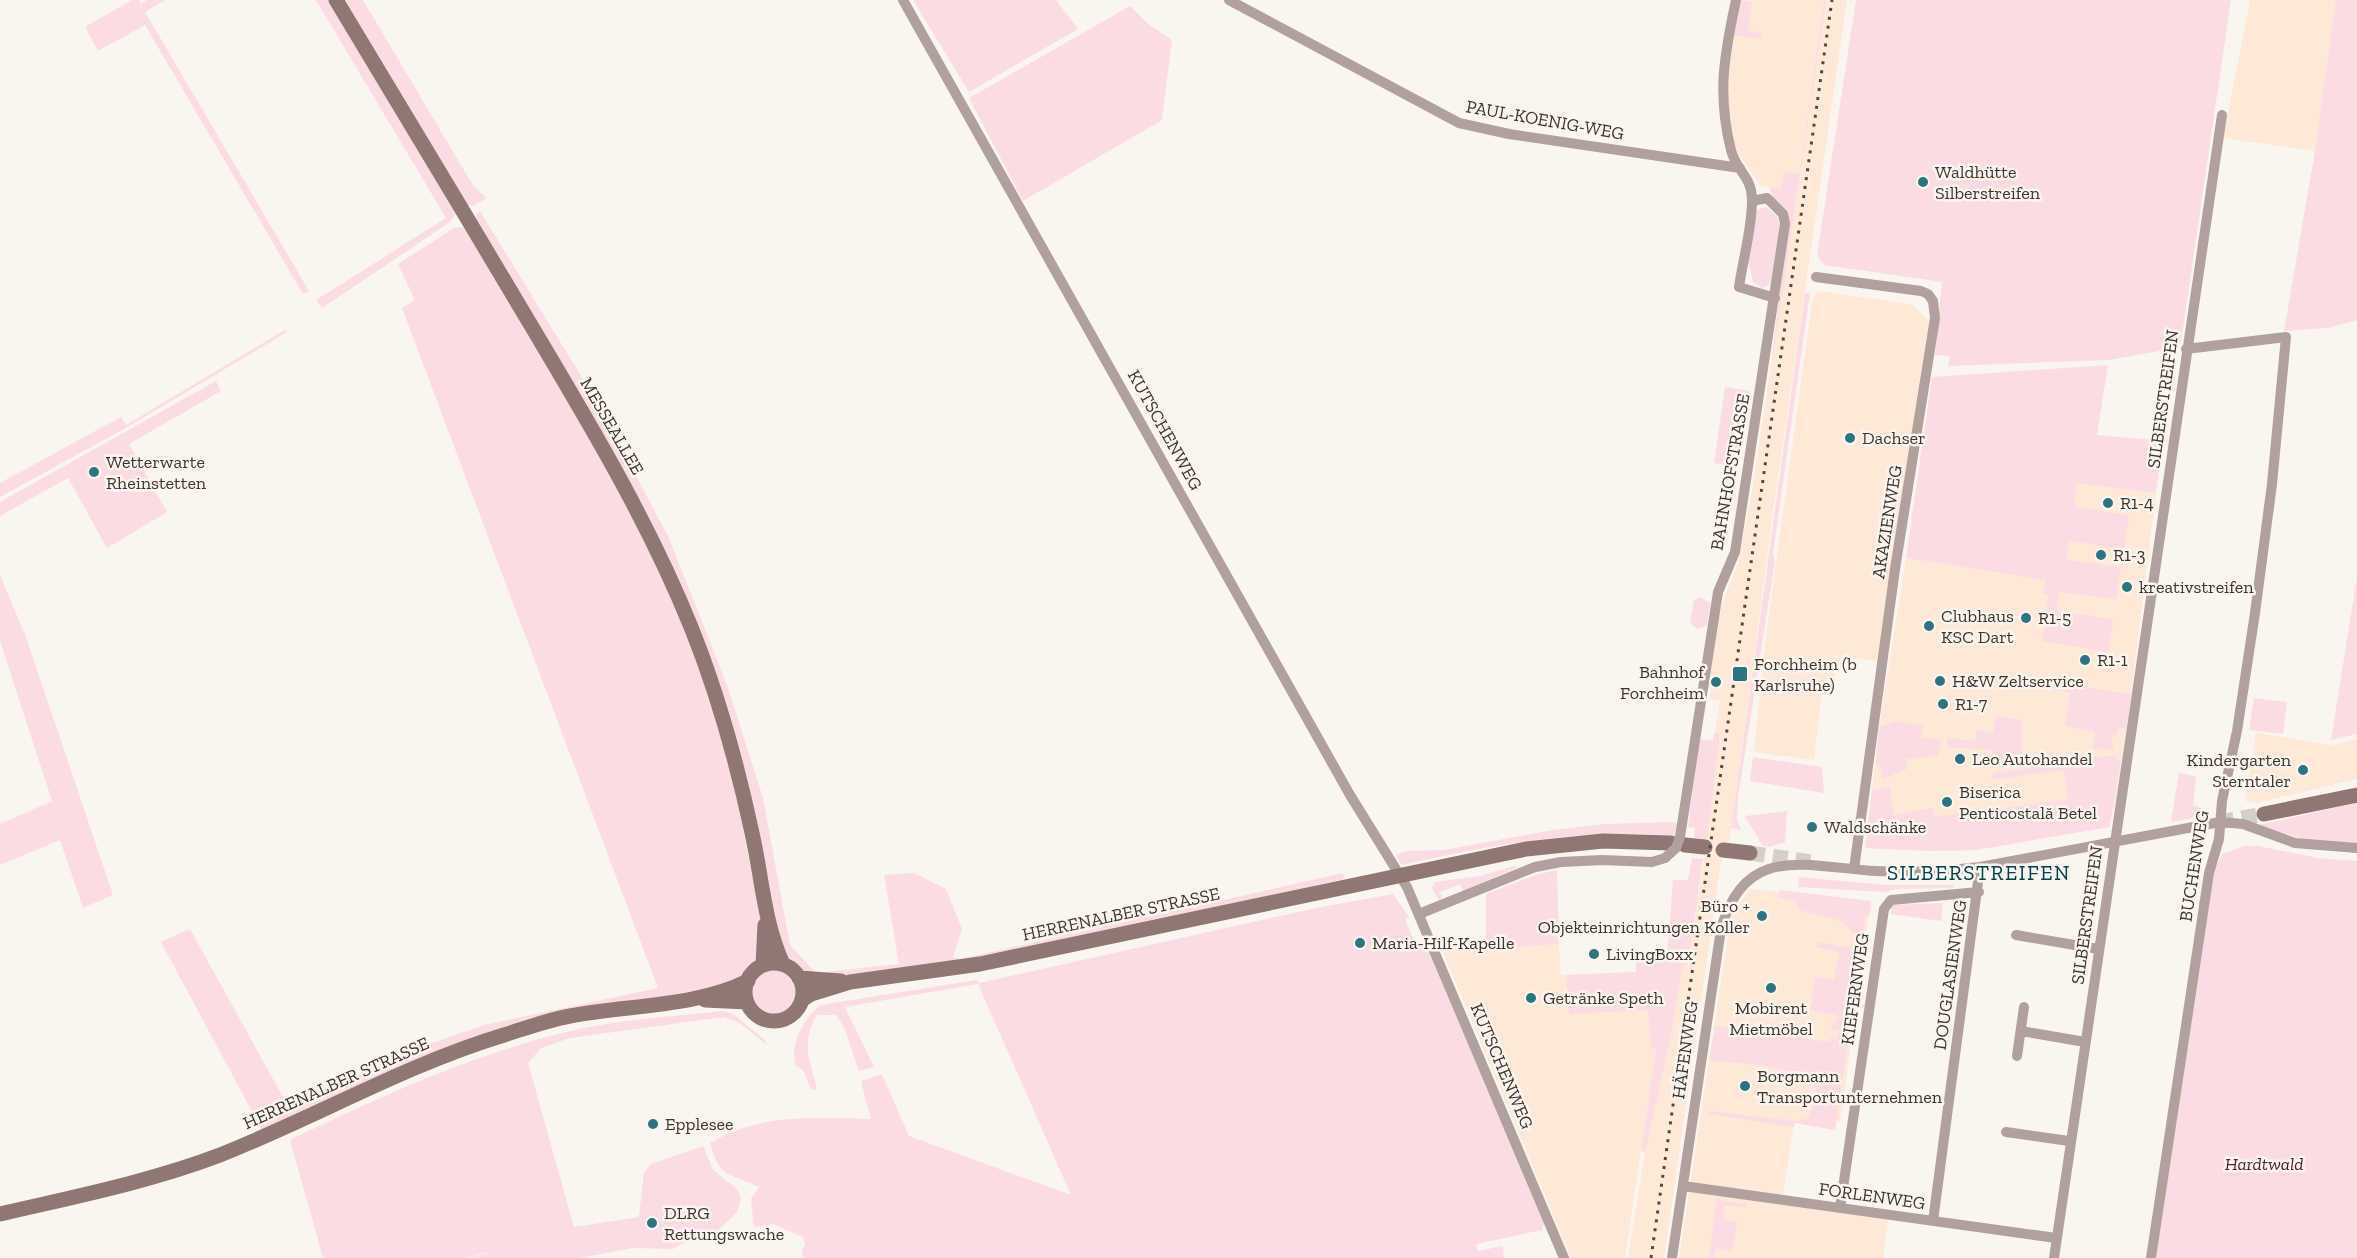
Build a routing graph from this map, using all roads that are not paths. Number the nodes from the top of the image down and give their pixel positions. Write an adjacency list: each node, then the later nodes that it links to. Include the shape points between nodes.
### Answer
1 (336, 0): 24 (street, MESSEALLEE, via 587,420 664,563 720,708 741,781)
2 (903, 0): 22 (street, KUTSCHENWEG, via 1350,795)
3 (1230, 0): 6 (street, PAUL-KOENIG-WEG, via 1460,123 1509,134)
4 (1736, 0): 6 (street, via 1721,89 1731,153)
5 (2222, 115): 10 (street, SILBERSTREIFEN)
6 (1740, 168): 7 (street, via 1750,180)
7 (1752, 201): 9 (street, BAHNHOFSTRASSE, via 1767,198 1783,214); 9 (street, via 1739,287)
8 (1816, 277): 20 (street, AKAZIENWEG, via 1921,291 1935,304)
9 (1775, 298): 14 (street, BAHNHOFSTRASSE, via 1735,552 1718,592 1709,642)
10 (2186, 349): 13 (street, BUCHENWEG, via 2286,337 2255,614); 15 (street, SILBERSTREIFEN)
11 (2357, 795): 12 (street)
12 (2264, 814)
13 (2220, 822): 15 (street); 17 (street, via 2233,822 2295,843); 50 (street, BUCHENWEG)
14 (1679, 842): 16 (street, HERRENALBER STRASSE); 22 (street, HERRENALBER STRASSE, via 1603,841 1526,849); 25 (street, BAHNHOFSTRASSE, bridge, via 1665,858 1652,862 1561,862 1535,867)
15 (2114, 842): 21 (street); 27 (street, SILBERSTREIFEN)
16 (1705, 847)
17 (2357, 848)
18 (1723, 850): 19 (street)
19 (1750, 853)
20 (1854, 869): 21 (street); 42 (street, HÄFENWEG, via 1789,863 1771,868 1750,878 1725,913)
21 (1980, 872): 23 (street, DOUGLASIENWEG)
22 (1403, 881): 25 (street, KUTSCHENWEG); 32 (street, HERRENALBER STRASSE, via 980,964)
23 (1979, 892): 43 (street, KIEFERNWEG, via 1891,900 1884,909); 45 (street, DOUGLASIENWEG)
24 (766, 910): 28 (street, MESSEALLEE); 29 (street, MESSEALLEE)
25 (1419, 914): 47 (street, KUTSCHENWEG)
26 (2016, 935): 27 (street)
27 (2098, 949): 38 (street, SILBERSTREIFEN)
28 (783, 964): 29 (street); 30 (street)
29 (763, 965): 31 (street)
30 (800, 978): 32 (street, HERRENALBER STRASSE); 34 (street)
31 (748, 981): 33 (street, HERRENALBER STRASSE); 35 (street)
32 (850, 982): 34 (street, HERRENALBER STRASSE)
33 (690, 999): 35 (street, HERRENALBER STRASSE); 44 (street, HERRENALBER STRASSE, via 568,1016 501,1036 415,1067 187,1166)
34 (802, 1000): 35 (street, via 790,1015 776,1020 756,1013)
35 (747, 1002)
36 (2024, 1007): 37 (street)
37 (2021, 1031): 38 (street); 39 (street)
38 (2085, 1042): 41 (street, SILBERSTREIFEN)
39 (2017, 1056)
40 (2006, 1132): 41 (street)
41 (2069, 1141): 46 (street, SILBERSTREIFEN)
42 (1683, 1186): 43 (street, FORLENWEG); 48 (street, HÄFENWEG)
43 (1840, 1208): 45 (street, FORLENWEG)
44 (0, 1214)
45 (1934, 1221): 46 (street, FORLENWEG)
46 (2056, 1238): 49 (street, SILBERSTREIFEN)
47 (1564, 1258)
48 (1672, 1258)
49 (2054, 1258)
50 (2151, 1258)

